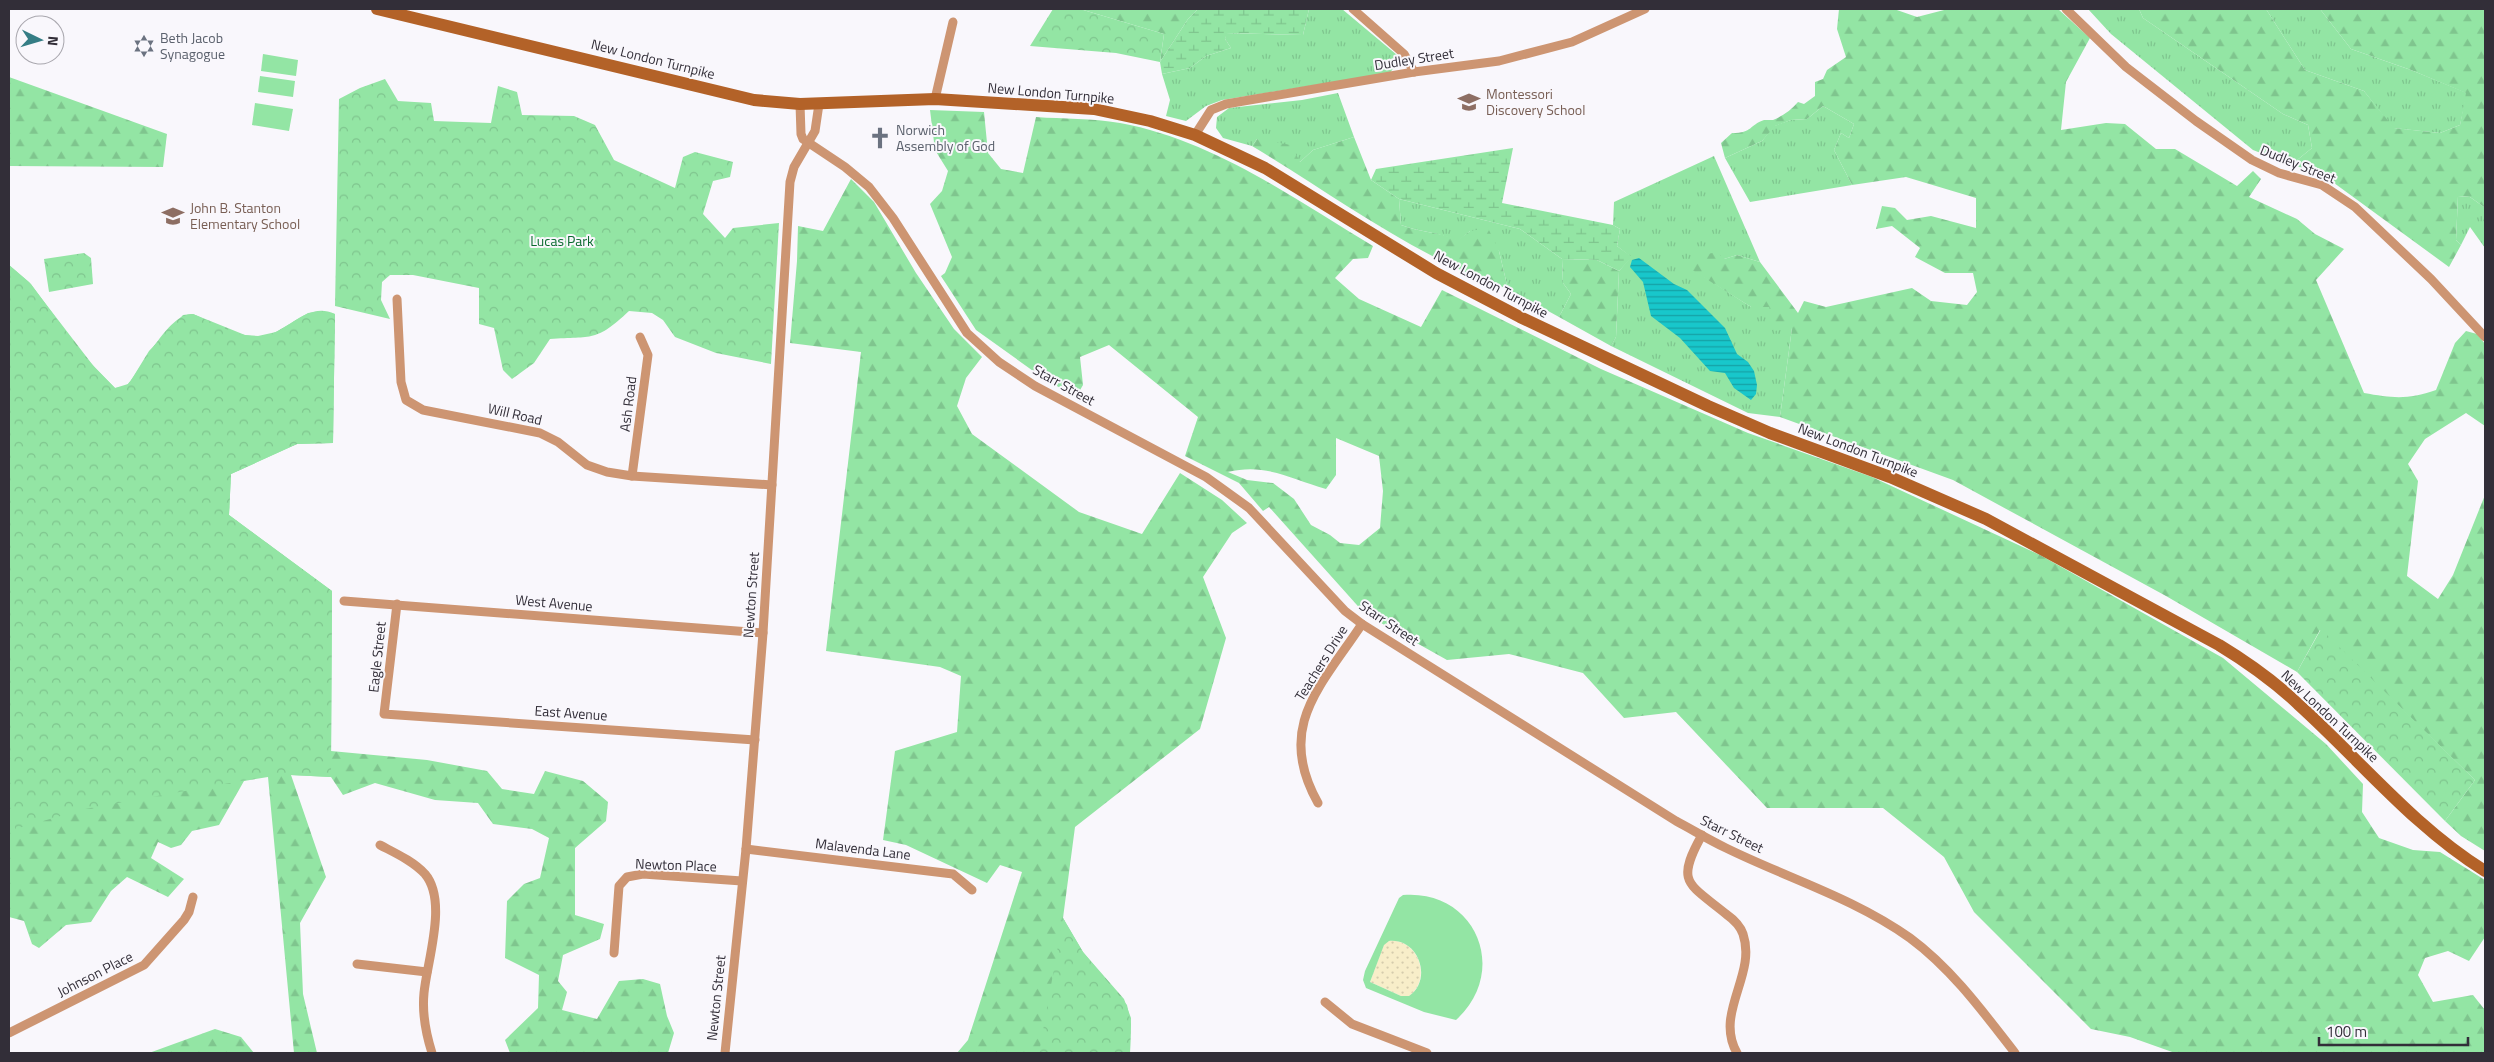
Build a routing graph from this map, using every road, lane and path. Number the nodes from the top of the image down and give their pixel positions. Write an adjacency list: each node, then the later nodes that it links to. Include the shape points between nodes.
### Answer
1 (377, 9): 5 (main road, New London Turnpike)
2 (1353, 9): 7 (street, via 1404,54)
3 (1645, 9): 7 (street, Dudley Street, via 1572,42 1498,61)
4 (2066, 9): 15 (street, Dudley Street, via 2126,67 2196,122 2252,160 2279,173 2322,185 2355,207 2431,278)
5 (403, 12): 9 (main road, New London Turnpike, via 754,100)
6 (953, 22): 8 (street)
7 (1414, 72): 11 (street, Dudley Street, via 1226,104 1211,110)
8 (935, 99): 10 (main road, New London Turnpike); 11 (main road, New London Turnpike, via 1094,110 1150,121)
9 (800, 104): 10 (main road, New London Turnpike); 12 (street, via 801,134)
10 (819, 104): 12 (street, via 816,128)
11 (1195, 135): 28 (main road, New London Turnpike, via 1265,168 1436,273 1512,314 1770,433 1890,477 1978,515 2219,645 2253,666 2298,703 2413,816)
12 (809, 143): 17 (street, Newton Street, via 794,167 790,182); 20 (street, Starr Street, via 857,176 879,198 967,333 999,362 1035,386 1206,478 1249,508 1345,611)
13 (397, 299): 16 (street, Will Road, via 401,382 406,400 423,410 540,432 587,465)
14 (640, 337): 16 (street, Ash Road, via 648,355)
15 (2485, 337)
16 (632, 476): 17 (street, Will Road)
17 (772, 485): 21 (street, Newton Street)
18 (344, 602): 19 (street, West Avenue)
19 (397, 604): 21 (street, West Avenue); 22 (street, Eagle Street)
20 (1362, 624): 24 (street, Teachers Drive, via 1311,701 1302,725 1302,767); 25 (street, Starr Street)
21 (763, 633): 23 (street, Newton Street)
22 (384, 714): 23 (street, East Avenue)
23 (755, 740): 27 (street, Newton Street)
24 (1318, 803)
25 (1702, 835): 40 (street, via 1687,865 1687,879 1693,888 1734,921 1742,931 1746,945 1743,975 1731,1010 1731,1040); 41 (street, Starr Street, via 1842,899 1911,939 1959,983)
26 (380, 845): 34 (street, via 407,860 429,881 435,917)
27 (746, 848): 29 (street, Newton Street); 30 (street, Malavenda Lane, via 953,874)
28 (2485, 871)
29 (742, 881): 32 (street, Newton Place, via 643,874 627,877 619,886); 38 (street, Newton Street)
30 (972, 890)
31 (193, 897): 36 (street, Johnson Place, via 184,920 144,964)
32 (614, 953)
33 (357, 964): 34 (street)
34 (427, 972): 37 (street, via 424,1018)
35 (1325, 1002): 39 (street, via 1352,1024)
36 (9, 1033)
37 (432, 1053)
38 (724, 1053)
39 (1427, 1053)
40 (1736, 1053)
41 (2015, 1053)

